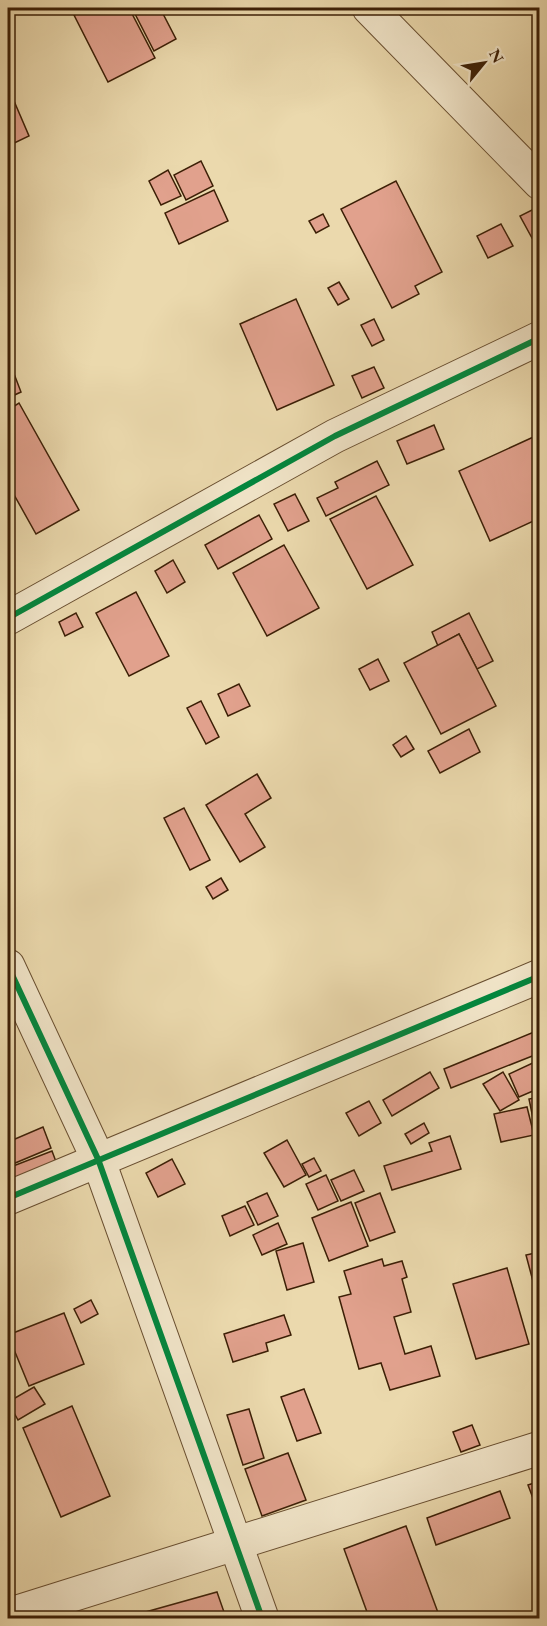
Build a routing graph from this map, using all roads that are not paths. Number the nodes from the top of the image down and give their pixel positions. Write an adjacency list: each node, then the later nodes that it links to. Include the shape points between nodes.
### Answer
1 (369, 8): 2 (street)
2 (540, 183)
3 (540, 338): 4 (street, via 335,436)
4 (8, 618)
5 (8, 966): 7 (street)
6 (536, 986): 7 (street)
7 (98, 1159): 8 (street); 10 (street)
8 (8, 1198)
9 (540, 1448): 10 (street)
10 (236, 1544): 11 (street); 12 (street)
11 (8, 1615)
12 (262, 1618)

